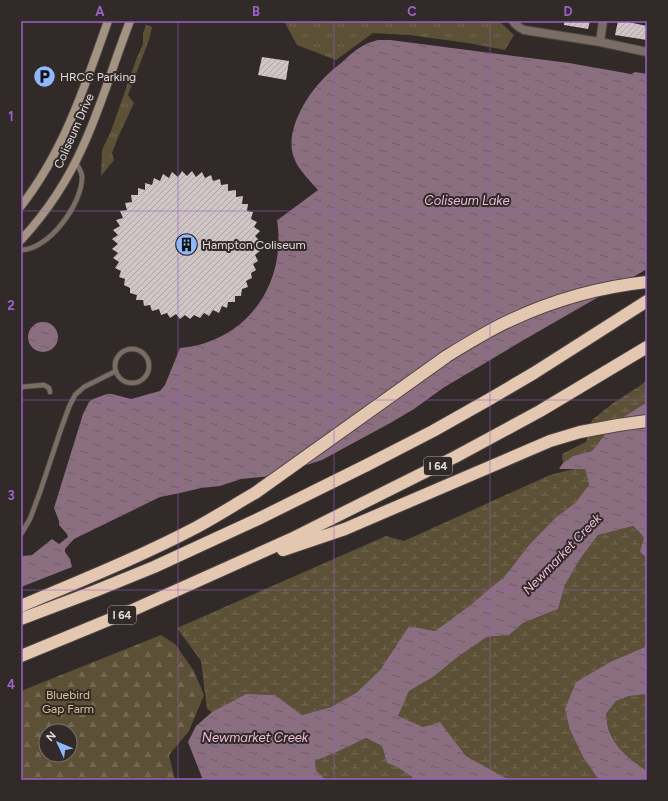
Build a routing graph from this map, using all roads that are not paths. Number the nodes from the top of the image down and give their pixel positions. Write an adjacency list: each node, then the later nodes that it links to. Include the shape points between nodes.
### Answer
1 (108, 21): 8 (street, Coliseum Drive, via 63,139 46,170)
2 (130, 21): 7 (street, Coliseum Drive, via 101,102)
3 (514, 21): 5 (street, via 524,30)
4 (603, 21): 5 (street)
5 (600, 42): 6 (street)
6 (647, 52)
7 (75, 162): 9 (street, Coliseum Drive, via 46,209); 10 (lane, via 82,175 78,196 72,209 55,232 34,247)
8 (21, 206)
9 (21, 240)
10 (21, 250)
11 (647, 282): 20 (highway, via 626,284 572,297 512,319 447,356 255,493 197,527 142,554)
12 (647, 301): 21 (highway, via 534,373 434,431 256,520 154,567)
13 (647, 347): 19 (highway, I 64, via 540,411 455,457)
14 (116, 371): 14 (lane, via 118,356 127,350 137,349 146,355 149,370 138,382 122,380); 18 (lane, via 84,386 75,395 30,519)
15 (21, 387): 16 (lane, via 44,384 50,388)
16 (50, 392)
17 (647, 421): 19 (highway, via 580,432 550,441 345,529)
18 (21, 534)
19 (222, 571): 22 (highway, I 64, via 135,610)
20 (21, 606)
21 (21, 619)
22 (21, 656)

